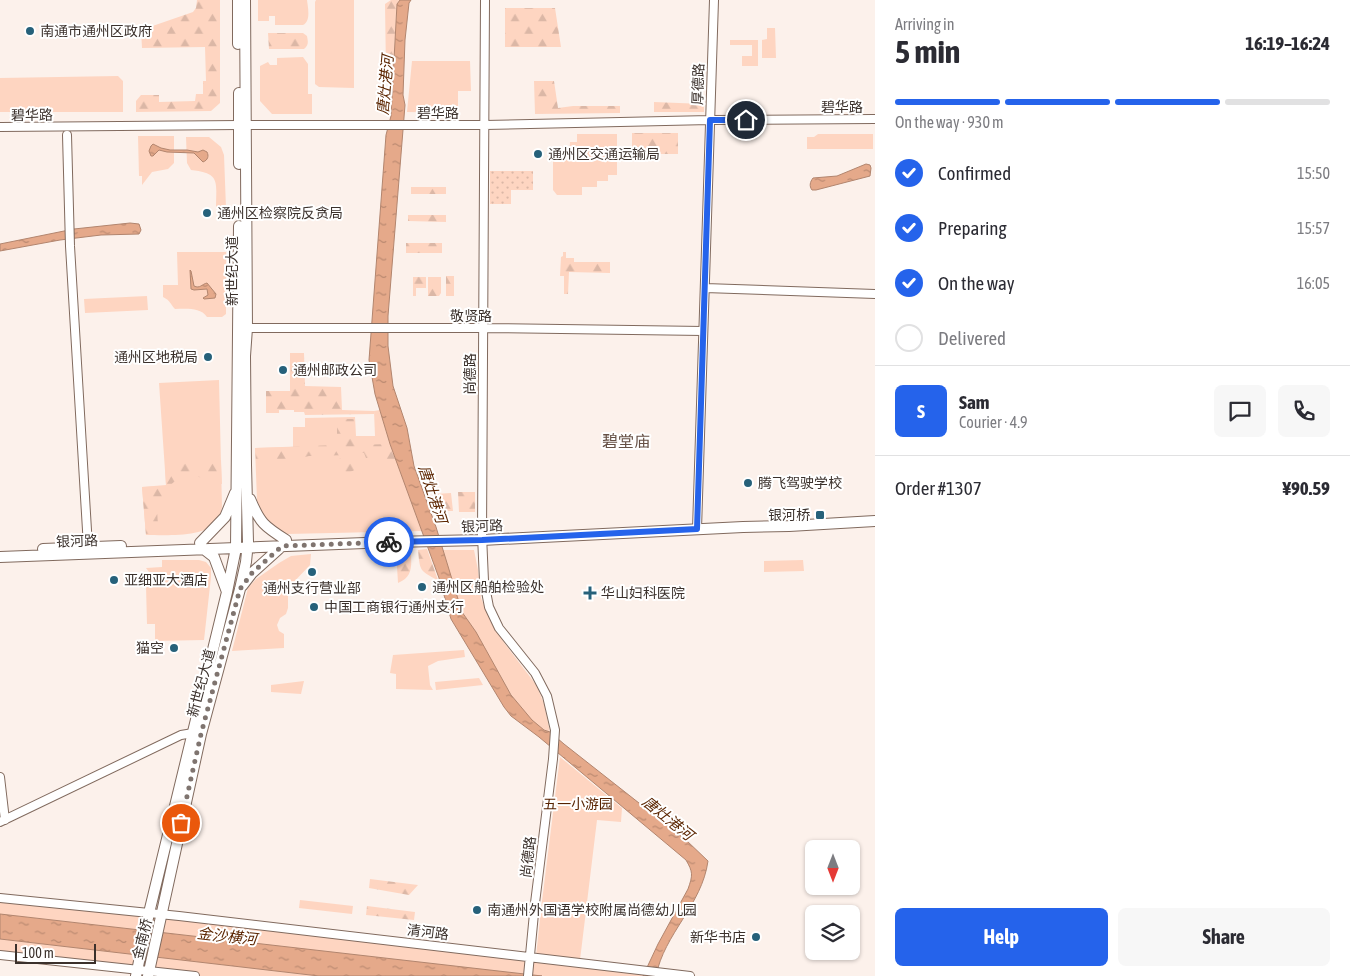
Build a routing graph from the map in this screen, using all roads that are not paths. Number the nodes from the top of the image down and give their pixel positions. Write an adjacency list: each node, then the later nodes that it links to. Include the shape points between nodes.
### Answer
1 (238, 0): 7 (main road, 新世纪大道)
2 (245, 0): 7 (main road, 新世纪大道)
3 (485, 0): 8 (street, 尚德路)
4 (714, 0): 6 (street, 厚德路)
5 (875, 119): 6 (street, 碧华路)
6 (710, 120): 8 (street, 碧华路); 11 (street, 厚德路)
7 (243, 125): 8 (street, 碧华路); 9 (street, 碧华路); 13 (main road, 新世纪大道)
8 (485, 125): 14 (street, 尚德路)
9 (0, 128)
10 (67, 135): 25 (street, via 69,230)
11 (704, 288): 12 (street); 15 (street, 厚德路)
12 (875, 294)
13 (243, 328): 14 (street, 敬贤路); 16 (main road, 新世纪大道); 17 (main road, 新世纪大道)
14 (483, 328): 15 (street, 敬贤路); 21 (street, 尚德路)
15 (703, 331): 20 (street, 厚德路)
16 (237, 487): 23 (main road, 新世纪大道); 26 (main road, via 225,517)
17 (247, 493): 22 (main road, via 258,518); 24 (main road, 新世纪大道)
18 (875, 517): 20 (main road, 银河路)
19 (875, 521): 20 (main road, 银河路)
20 (697, 527): 21 (main road, 银河路)
21 (482, 537): 22 (main road, 银河路); 38 (street, 尚德路, via 489,607 499,628 535,673 547,696 555,730)
22 (284, 543): 24 (main road, 银河路); 29 (main road)
23 (236, 545): 24 (main road, 银河路); 26 (main road, 银河路); 30 (main road, 新世纪大道)
24 (248, 545): 29 (main road, 新世纪大道)
25 (88, 547): 26 (main road, 银河路); 27 (main road, 银河路)
26 (203, 547): 28 (main road, 银河路); 30 (main road, via 214,557)
27 (0, 550)
28 (0, 557)
29 (240, 589): 31 (main road, 新世纪大道)
30 (228, 592): 31 (main road, 新世纪大道)
31 (197, 733): 33 (street, via 180,735); 35 (main road, 新世纪大道); 36 (main road, 新世纪大道)
32 (0, 777): 33 (street)
33 (2, 821)
34 (0, 898): 35 (street)
35 (149, 913): 36 (street, 清河路); 39 (main road, 金南桥)
36 (162, 914): 38 (street, 清河路); 40 (main road, 金南桥)
37 (0, 955): 39 (street)
38 (530, 958): 42 (street, 尚德路); 43 (street, 清河路)
39 (136, 973): 40 (street)
40 (148, 973): 41 (street)
41 (195, 976)
42 (528, 976)
43 (690, 976)

